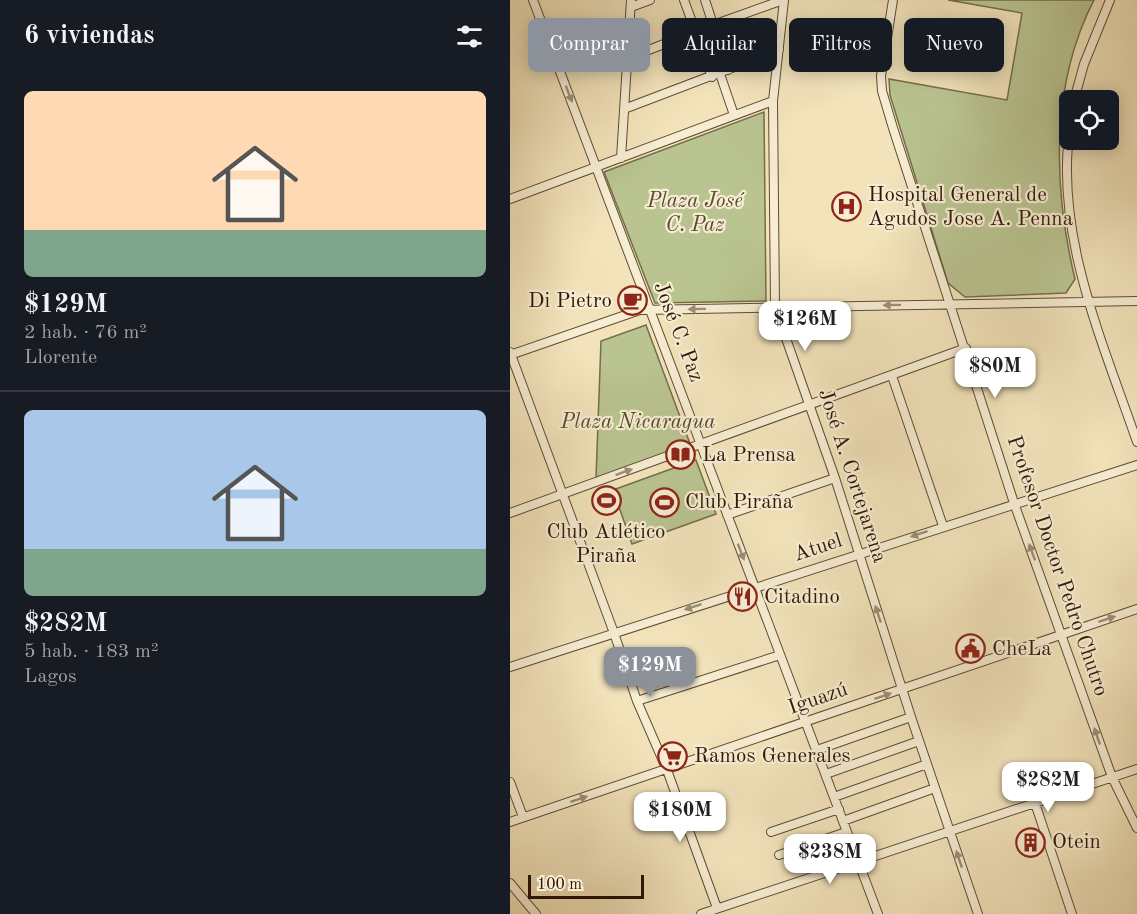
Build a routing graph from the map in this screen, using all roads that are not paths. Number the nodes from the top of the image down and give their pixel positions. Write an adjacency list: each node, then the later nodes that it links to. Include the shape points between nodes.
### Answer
1 (533, 0): 22 (street, José C. Paz, one-way to 22)
2 (650, 0): 8 (street)
3 (684, 0): 10 (street)
4 (705, 0): 11 (street)
5 (783, 0): 12 (street); 13 (street, José A. Cortejarena)
6 (893, 0): 26 (street, Profesor Doctor Pedro Chutro, via 882,66 882,91)
7 (1110, 0): 16 (street)
8 (631, 3): 9 (street)
9 (630, 18)
10 (690, 18)
11 (711, 18)
12 (733, 18)
13 (779, 50): 15 (street); 17 (street, José A. Cortejarena)
14 (627, 72): 18 (street)
15 (720, 73): 18 (street); 19 (street)
16 (1077, 90)
17 (773, 101): 19 (street); 27 (street, José A. Cortejarena)
18 (624, 109): 21 (street)
19 (734, 115): 21 (street)
20 (1069, 150): 24 (street, via 1070,208)
21 (621, 158): 22 (street)
22 (597, 168): 23 (street); 28 (street, José C. Paz)
23 (510, 199)
24 (1089, 301): 25 (street); 26 (street); 33 (street)
25 (1137, 301)
26 (950, 303): 27 (street, one-way to 27); 29 (street, Profesor Doctor Pedro Chutro)
27 (775, 307): 28 (street, one-way to 28); 32 (street, José A. Cortejarena)
28 (650, 309): 30 (street, via 622,314); 34 (street, José C. Paz)
29 (966, 348): 31 (street); 38 (street, Profesor Doctor Pedro Chutro)
30 (510, 354): 37 (street)
31 (892, 376): 32 (street); 41 (street)
32 (810, 405): 34 (street); 36 (street, José A. Cortejarena)
33 (1137, 442)
34 (702, 444): 37 (street, one-way to 34); 40 (street, José C. Paz)
35 (1137, 465): 38 (street, Atuel)
36 (835, 478): 40 (street); 42 (street, José A. Cortejarena)
37 (562, 494): 39 (street); 45 (street)
38 (1014, 503): 41 (street, Atuel); 46 (street, Profesor Doctor Pedro Chutro, one-way to 38)
39 (510, 513)
40 (727, 515): 43 (street, José C. Paz, one-way to 43)
41 (943, 526): 42 (street, Atuel, one-way to 42)
42 (859, 554): 43 (street, Atuel); 49 (street, José A. Cortejarena, one-way to 42)
43 (755, 587): 45 (street, Atuel, one-way to 45); 47 (street, José C. Paz)
44 (1137, 609): 46 (street, Iguazú, one-way to 44)
45 (614, 633): 48 (street, Atuel); 50 (street)
46 (1061, 633): 49 (street, Iguazú); 59 (street, Profesor Doctor Pedro Chutro, one-way to 46)
47 (780, 656): 50 (street); 52 (street, José C. Paz)
48 (510, 667)
49 (902, 689): 51 (street, José A. Cortejarena); 52 (street, Iguazú, one-way to 49)
50 (636, 700): 57 (street)
51 (911, 717): 53 (street, José A. Cortejarena); 54 (street)
52 (806, 722): 54 (street, José C. Paz); 57 (street, Iguazú)
53 (919, 741): 55 (street, José A. Cortejarena); 58 (street)
54 (817, 750): 58 (street, José C. Paz)
55 (927, 764): 61 (street, José A. Cortejarena); 62 (street)
56 (1137, 769): 59 (street)
57 (667, 770): 65 (street, Iguazú, one-way to 57); 75 (street)
58 (826, 774): 62 (street, José C. Paz)
59 (1112, 777): 63 (street); 68 (street, Profesor Doctor Pedro Chutro)
60 (510, 782): 65 (street)
61 (935, 788): 66 (street); 69 (street, José A. Cortejarena)
62 (834, 798): 64 (street, José C. Paz)
63 (1035, 803): 69 (street); 80 (street)
64 (838, 809): 66 (street, José C. Paz); 70 (street)
65 (523, 817): 67 (street, Iguazú)
66 (843, 821): 71 (street, José C. Paz)
67 (510, 822)
68 (1137, 828)
69 (950, 831): 73 (street); 79 (street, José A. Cortejarena, one-way to 69)
70 (771, 832)
71 (846, 832): 72 (street); 73 (street, José C. Paz)
72 (779, 855)
73 (858, 862): 75 (street); 78 (street, José C. Paz)
74 (510, 883): 76 (street)
75 (717, 908): 77 (street)
76 (536, 914)
77 (701, 914)
78 (878, 914)
79 (978, 914)
80 (1072, 914)

